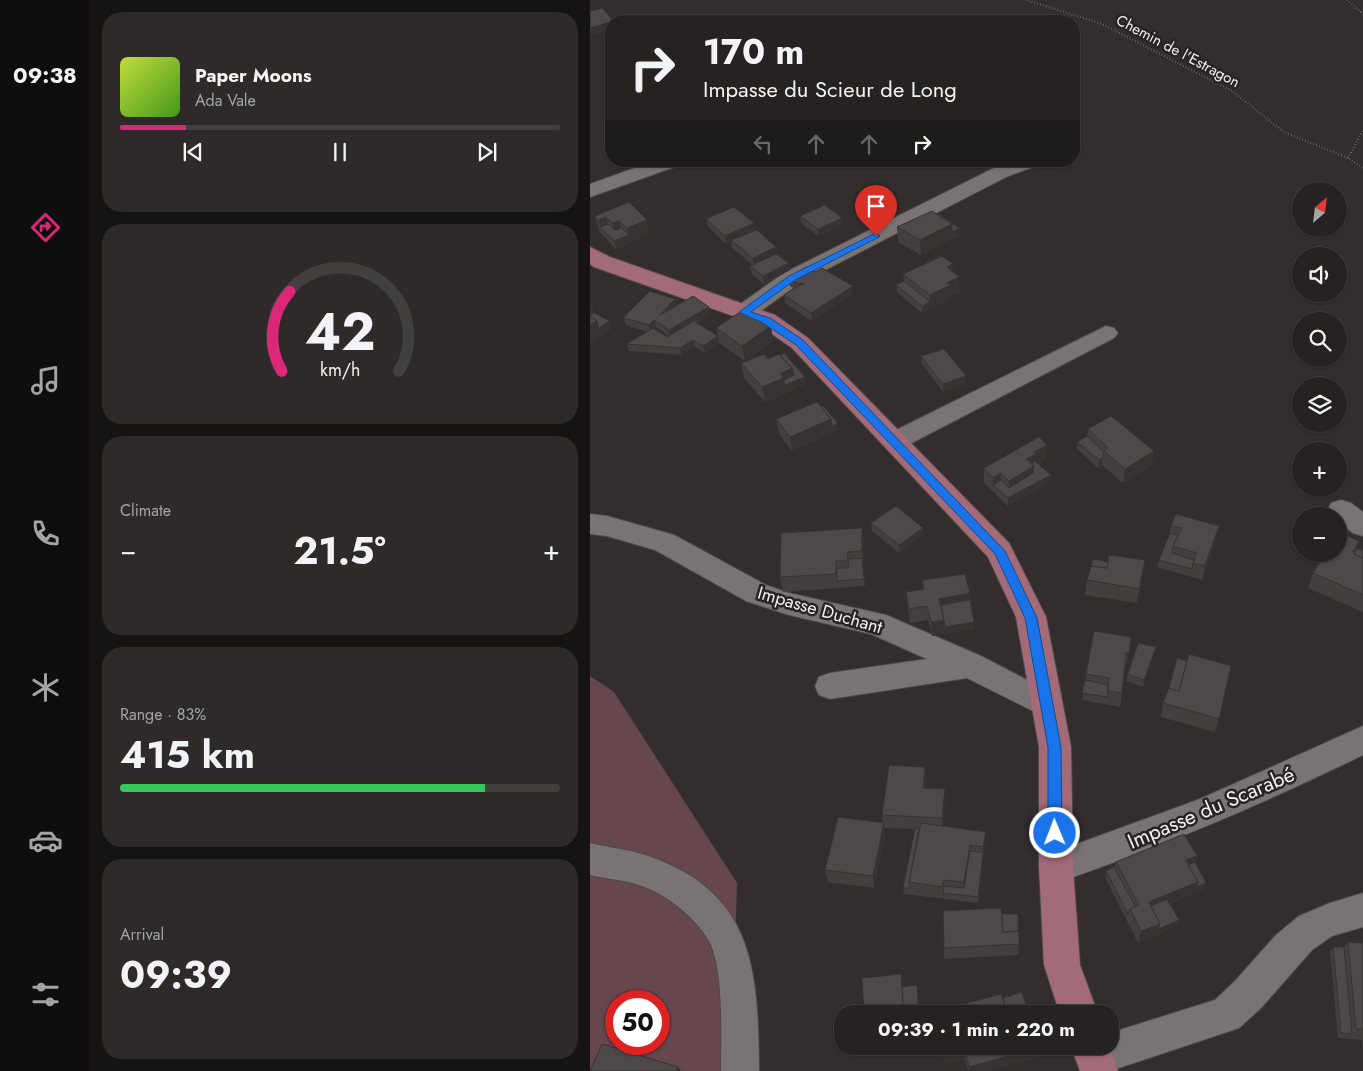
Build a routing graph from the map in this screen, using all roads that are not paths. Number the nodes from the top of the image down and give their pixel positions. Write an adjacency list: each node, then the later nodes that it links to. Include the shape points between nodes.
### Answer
1 (656, 167): 3 (street)
2 (1015, 167): 5 (street, via 792,278)
3 (590, 191)
4 (590, 254): 5 (main road, via 602,262)
5 (744, 312): 7 (main road, via 767,320 800,343)
6 (1106, 333): 7 (street)
7 (895, 441): 13 (main road, via 999,551 1031,618)
8 (1347, 514): 10 (street)
9 (590, 524): 11 (street, Impasse Duchant, via 664,542 756,594 876,623)
10 (1363, 526)
11 (970, 664): 12 (street); 13 (street, Impasse Duchant)
12 (830, 686)
13 (1047, 705): 16 (main road, via 1055,747)
14 (1363, 740): 16 (street, Impasse du Scarabé, via 1260,790 1126,845)
15 (590, 859): 20 (street, via 643,870 677,886 711,915 729,945 740,1015)
16 (1056, 867): 18 (main road, via 1062,965)
17 (1358, 916): 19 (street, via 1314,926 1288,946 1239,1005 1226,1015)
18 (1075, 1005)
19 (1094, 1058)
20 (740, 1071)

